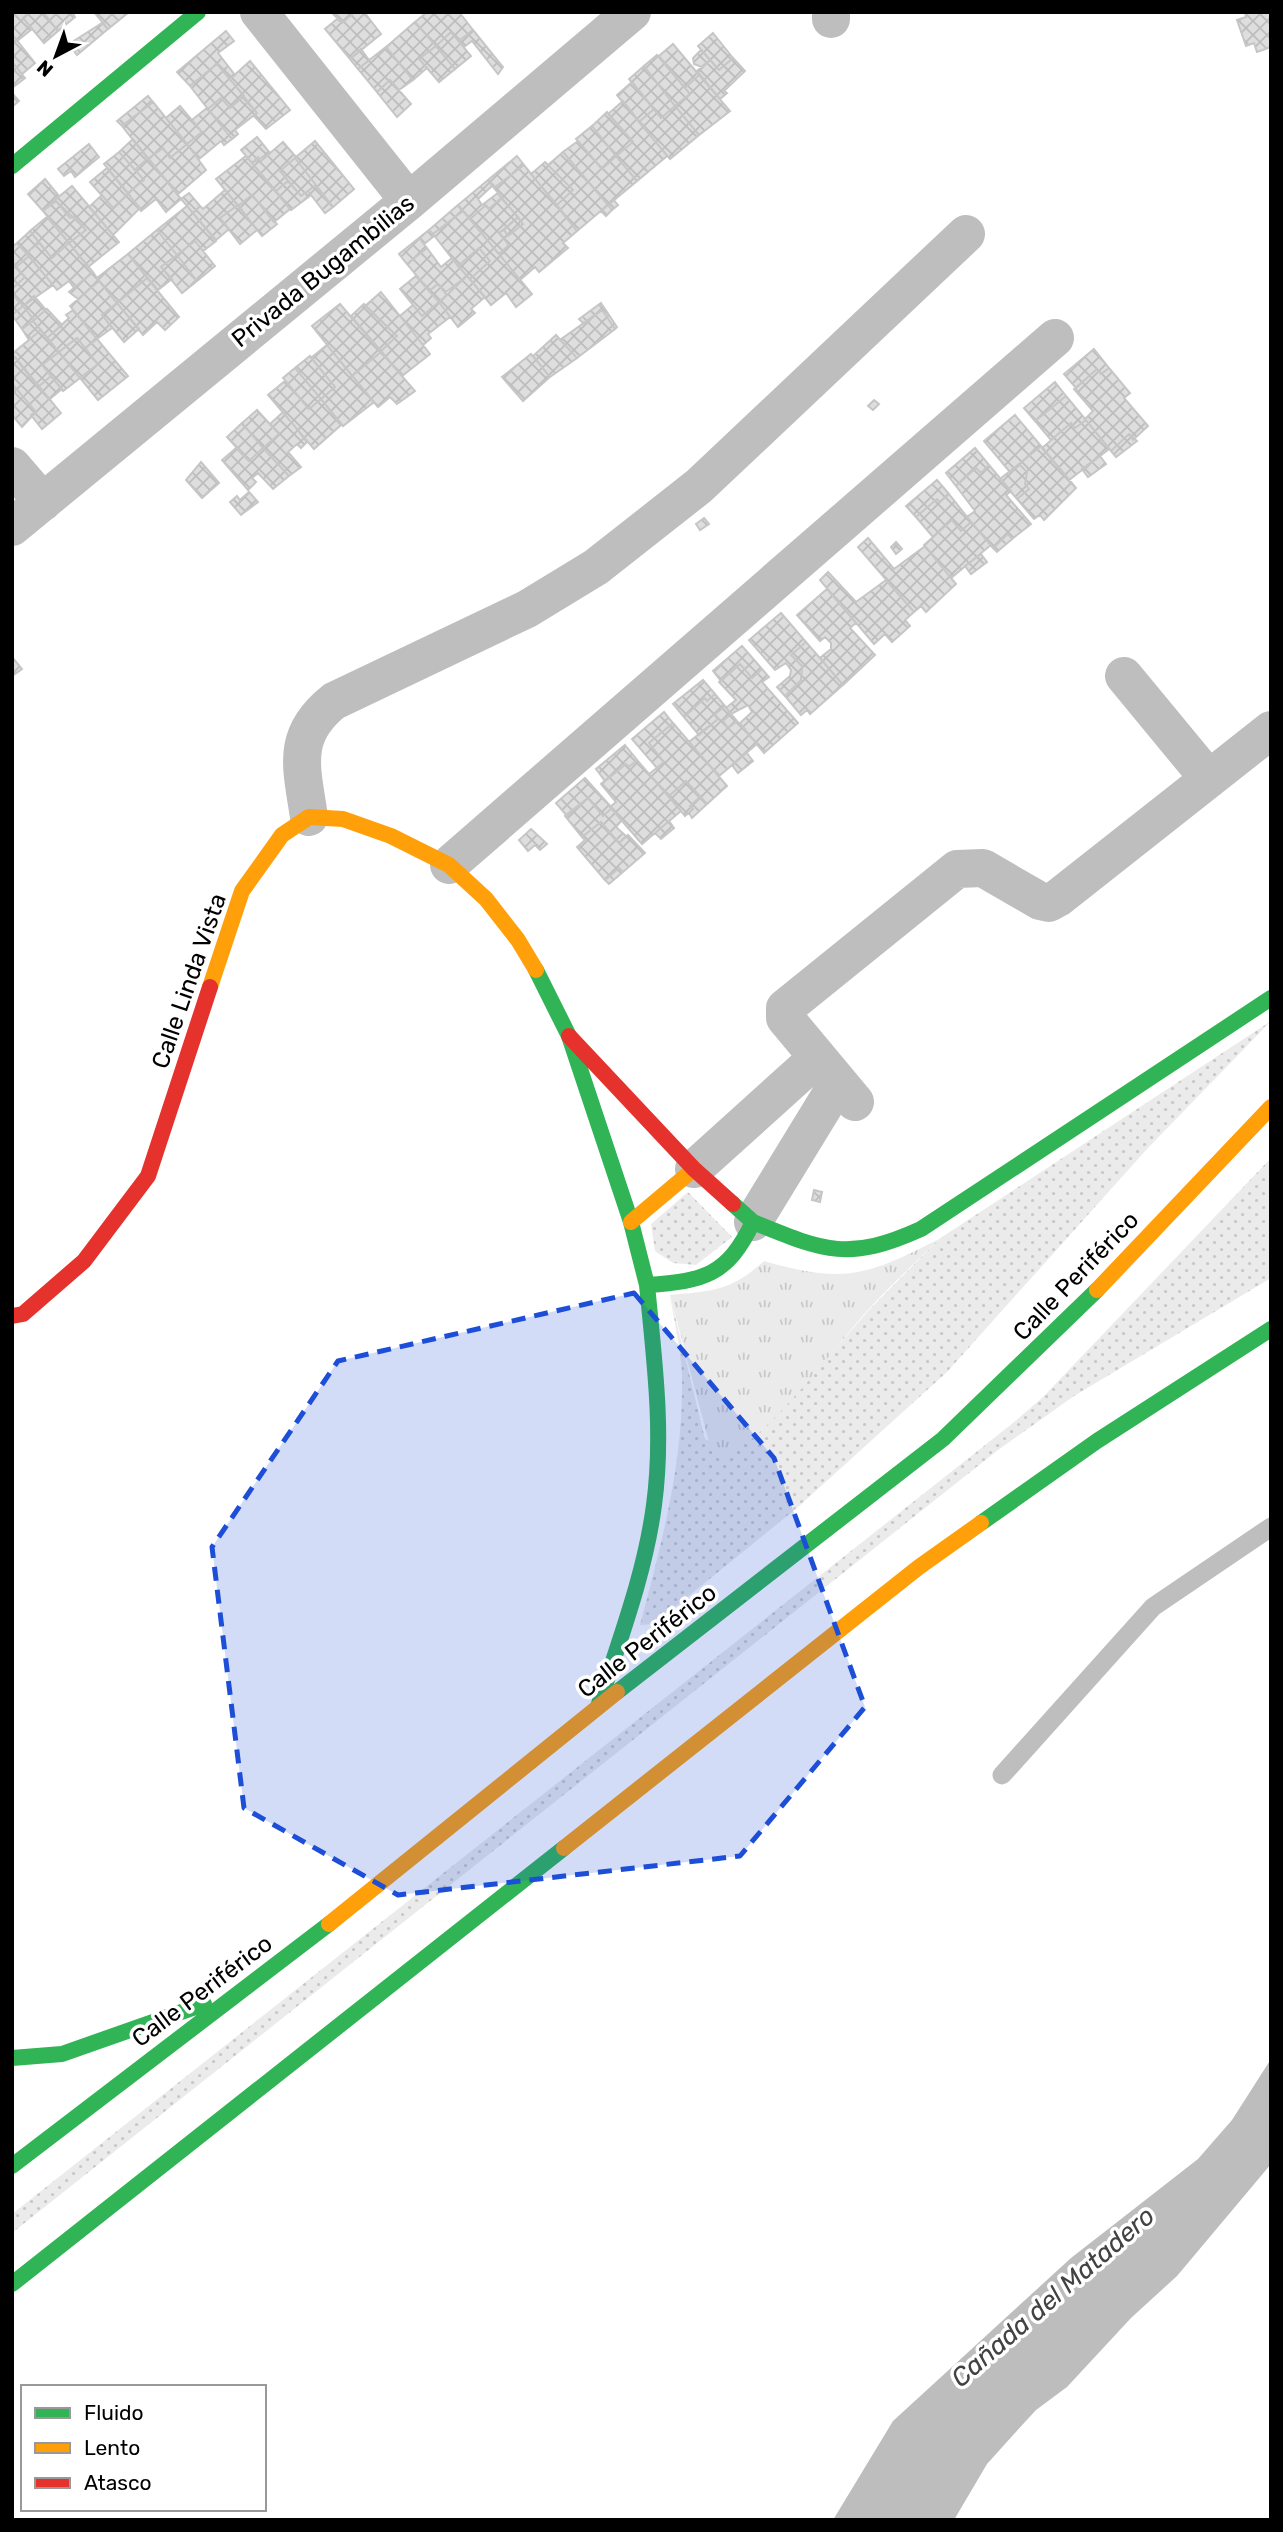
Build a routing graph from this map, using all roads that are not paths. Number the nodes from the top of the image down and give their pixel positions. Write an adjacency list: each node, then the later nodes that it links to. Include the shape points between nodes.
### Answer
1 (198, 12): 4 (main road)
2 (259, 12): 5 (street)
3 (632, 12): 5 (street, Privada Bugambilias)
4 (12, 166)
5 (409, 201): 9 (street, Privada Bugambilias)
6 (965, 234): 14 (street, via 699,486 596,567 527,609 334,701 318,714 306,732 300,756)
7 (1055, 338): 15 (street)
8 (12, 466): 9 (street)
9 (43, 502): 10 (street, Privada Bugambilias)
10 (12, 527)
11 (1124, 676): 13 (street)
12 (1271, 730): 13 (street)
13 (1209, 779): 18 (street, via 1049,903 983,868 957,869 785,1008 785,1018)
14 (309, 817): 15 (main road, via 343,819 391,836); 24 (main road, Calle Linda Vista, via 282,835 242,891 148,1176 84,1261 23,1314)
15 (449, 865): 17 (main road, via 486,899 518,940)
16 (1271, 998): 22 (main road, via 921,1229 886,1246 840,1252)
17 (569, 1036): 20 (main road); 21 (main road)
18 (837, 1081): 20 (street); 22 (street)
19 (1271, 1107): 27 (main road, Calle Periférico, via 1066,1322 943,1439)
20 (694, 1169): 21 (main road); 22 (main road)
21 (631, 1222): 23 (main road)
22 (753, 1223): 23 (main road, via 731,1263 711,1276)
23 (647, 1285): 27 (main road, via 658,1394 654,1505 631,1604)
24 (12, 1316)
25 (1271, 1329): 32 (main road, via 1097,1441 919,1567)
26 (1271, 1527): 28 (lane, via 1153,1607)
27 (598, 1707): 29 (main road, Calle Periférico, via 382,1884)
28 (1002, 1775)
29 (236, 1993): 30 (main road, via 62,2054); 31 (main road, Calle Periférico)
30 (12, 2057)
31 (12, 2166)
32 (12, 2284)

